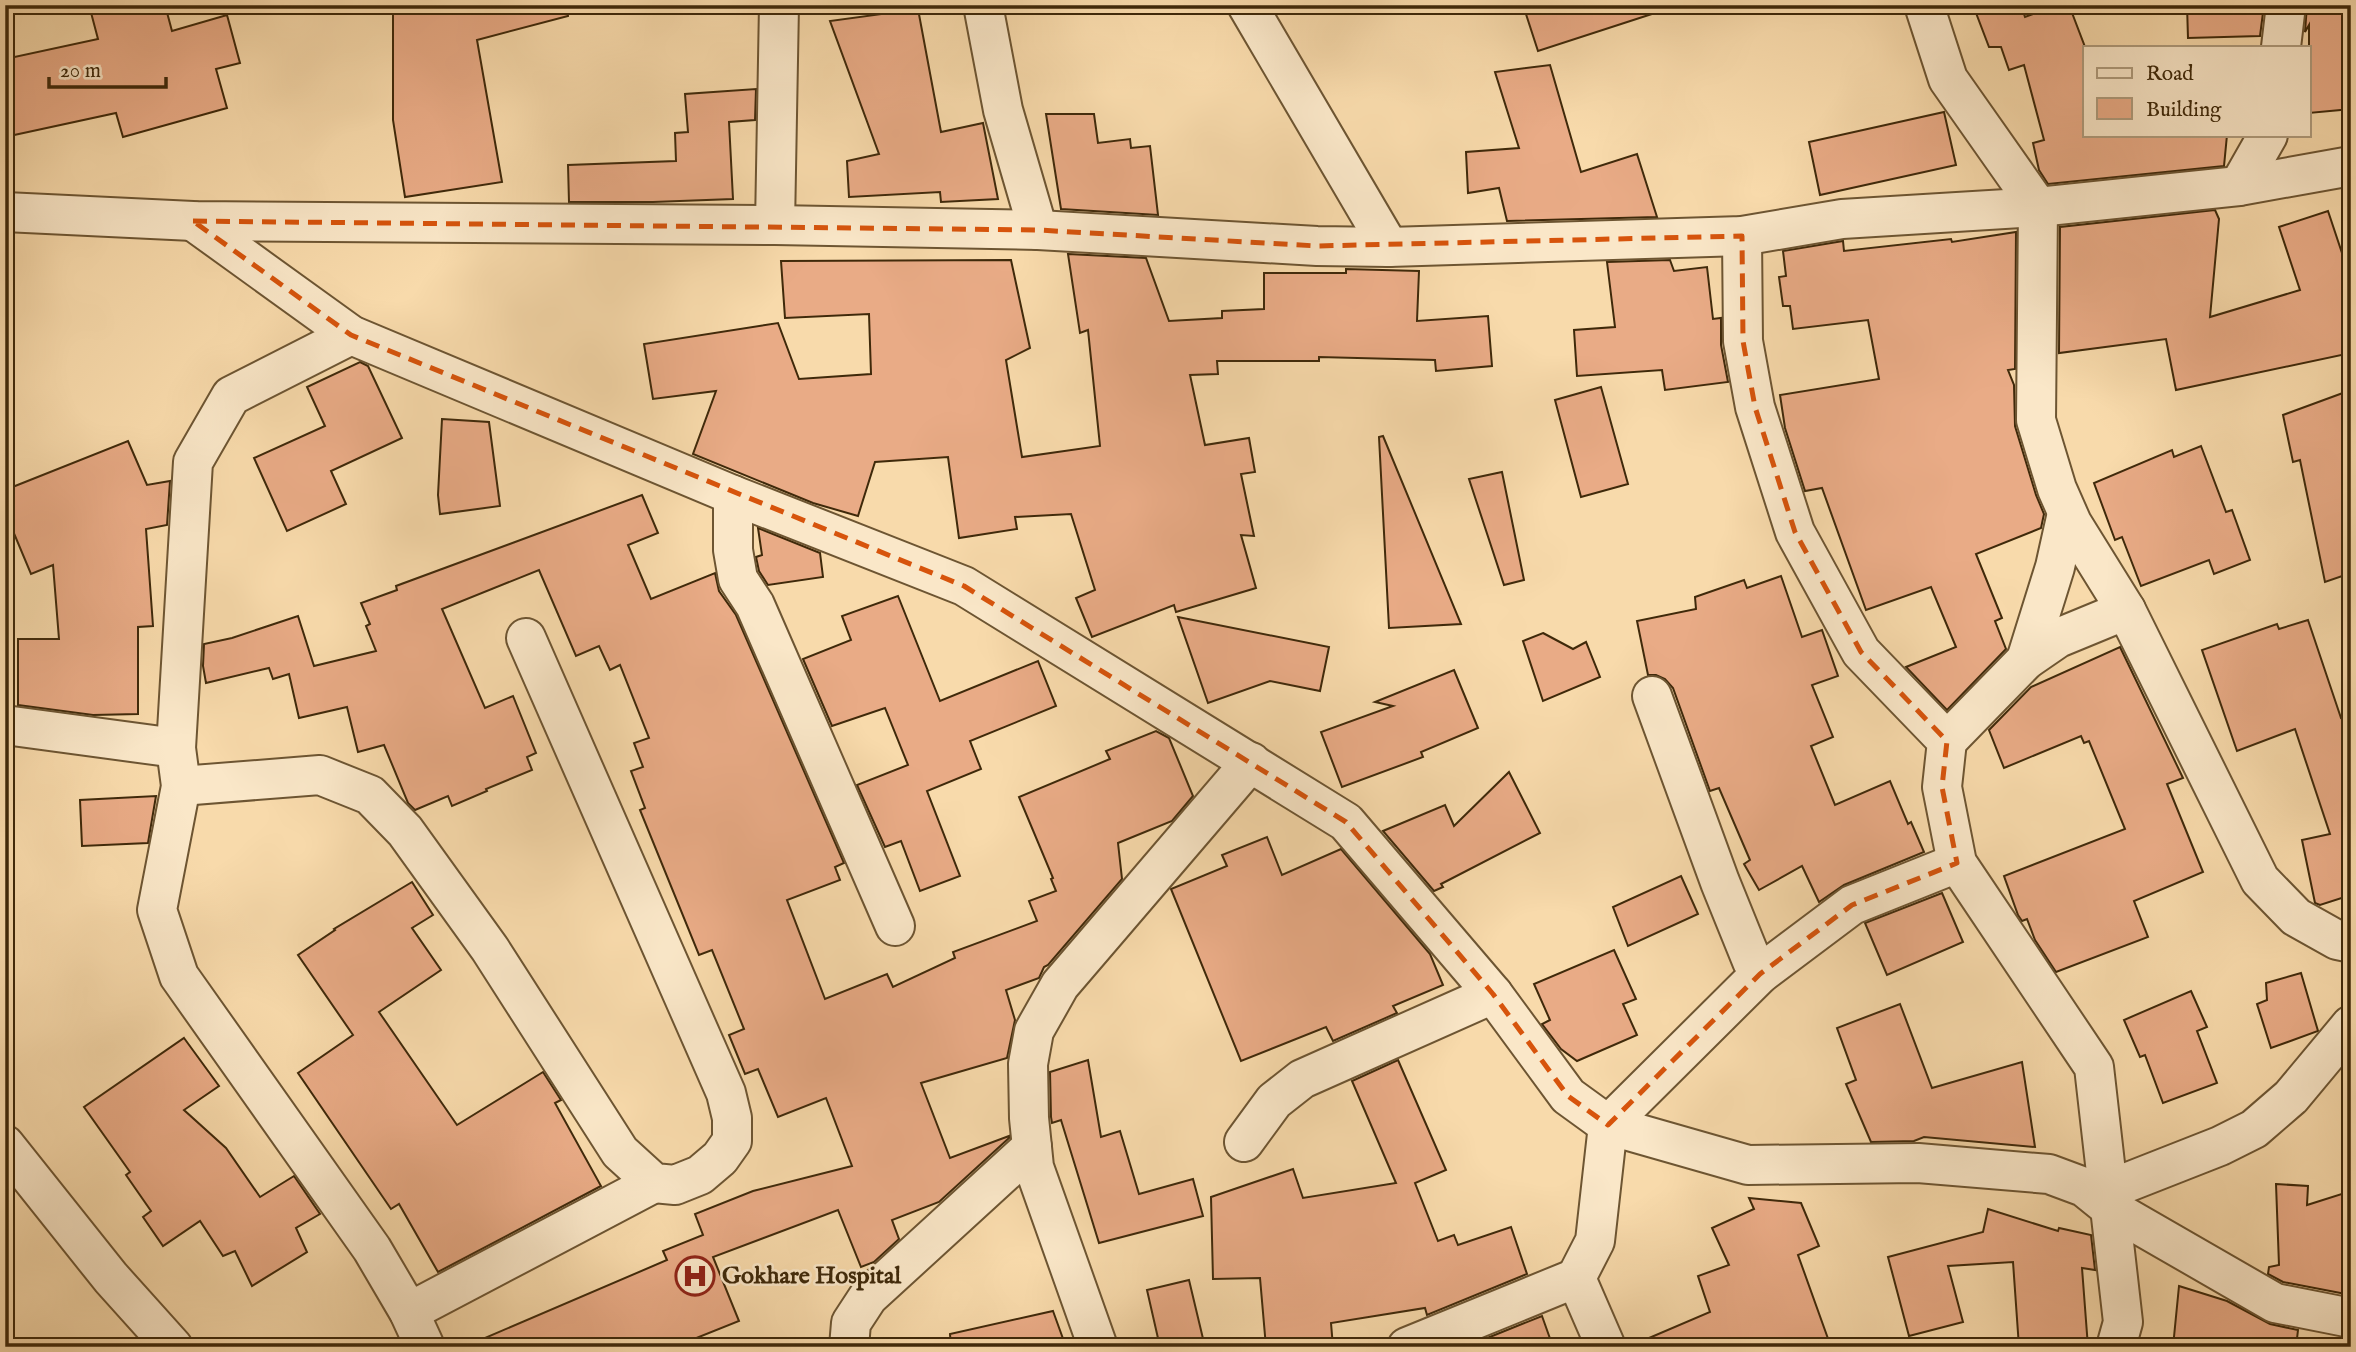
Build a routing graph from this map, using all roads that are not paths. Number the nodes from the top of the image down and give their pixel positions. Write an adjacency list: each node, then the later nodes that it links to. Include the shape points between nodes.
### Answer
1 (779, 5): 13 (street)
2 (983, 5): 14 (street, via 1003,110)
3 (1247, 5): 16 (street)
4 (1924, 5): 10 (street, via 1948,79)
5 (2286, 5): 6 (street)
6 (2281, 46)
7 (2267, 136): 9 (street)
8 (2351, 166): 9 (street)
9 (2239, 186): 10 (street)
10 (2038, 207): 15 (street, via 1842,219); 19 (street, via 2036,420)
11 (5, 212): 12 (street)
12 (193, 221): 13 (street); 17 (street)
13 (775, 225): 14 (street)
14 (1038, 230): 16 (street)
15 (1742, 236): 16 (street); 25 (street, via 1742,341 1755,407 1795,532 1861,652)
16 (1389, 247)
17 (351, 335): 18 (street); 26 (street, via 231,396 193,462)
18 (733, 495): 27 (street, via 964,586); 30 (street, via 738,579 755,605)
19 (2067, 513): 20 (street); 22 (street)
20 (2126, 610): 22 (street, via 2058,638); 31 (street, via 2260,880 2296,918)
21 (526, 638): 39 (street, via 726,1093 732,1118 732,1141 700,1175 674,1185)
22 (2026, 660): 25 (street)
23 (1652, 696): 32 (street, via 1720,882)
24 (5, 725): 26 (street)
25 (1947, 741): 29 (street, via 1942,787)
26 (176, 748): 28 (street)
27 (1251, 762): 33 (street, via 1346,822); 38 (street, via 1046,1006 1034,1031 1028,1064)
28 (181, 786): 39 (street, via 320,775 370,795 405,831 490,949 620,1152); 42 (street, via 156,910 179,976 372,1249)
29 (1957, 863): 32 (street, via 1852,905); 40 (street, via 2094,1067)
30 (895, 926)
31 (2351, 943)
32 (1760, 974): 35 (street)
33 (1493, 994): 35 (street, via 1568,1096); 36 (street, via 1302,1079 1275,1101)
34 (2351, 1025): 40 (street, via 2291,1097 2254,1129)
35 (1608, 1125): 40 (street, via 1748,1165 1918,1163 2049,1174); 41 (street, via 1595,1241)
36 (1244, 1142)
37 (5, 1145): 44 (street)
38 (1032, 1147): 46 (street, via 868,1297 851,1323); 47 (street, via 1034,1167)
39 (654, 1183): 42 (street)
40 (2109, 1199): 43 (street, via 2275,1303); 50 (street, via 2123,1322)
41 (1576, 1278): 48 (street); 49 (street)
42 (409, 1312): 45 (street)
43 (2351, 1318)
44 (168, 1345)
45 (425, 1347)
46 (849, 1347)
47 (1098, 1347)
48 (1407, 1347)
49 (1605, 1347)
50 (2116, 1347)

